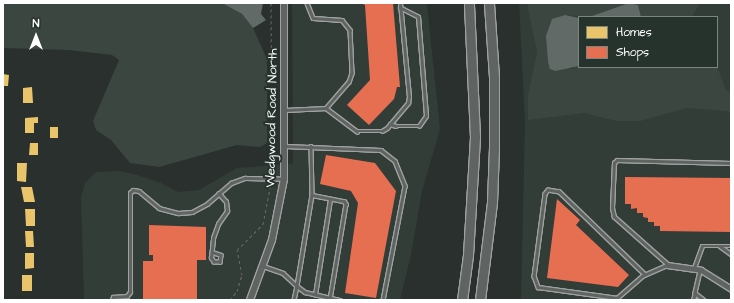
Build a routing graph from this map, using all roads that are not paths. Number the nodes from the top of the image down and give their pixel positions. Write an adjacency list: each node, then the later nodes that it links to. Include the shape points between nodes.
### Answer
1 (284, 3): 8 (street, Wedgwood Road North)
2 (307, 3): 7 (lane, via 312,18 342,20 350,30 352,73 349,82)
3 (400, 3): 6 (lane)
4 (469, 3): 37 (highway, via 474,85 474,152)
5 (489, 3): 17 (highway, via 495,112)
6 (400, 8): 9 (lane, via 409,97 408,103); 9 (lane, via 418,17 426,116 419,126)
7 (326, 108): 8 (lane); 9 (lane, via 357,131 382,131)
8 (285, 110): 10 (street, Wedgwood Road North)
9 (390, 124)
10 (285, 146): 11 (lane); 13 (street, Wedgwood Road North)
11 (311, 146): 15 (lane); 36 (lane, via 381,150 395,161 405,186)
12 (731, 163): 22 (lane, via 617,160 614,163 614,217)
13 (284, 179): 14 (lane, via 245,178 231,183); 23 (street, Wedgwood Road North, via 272,240)
14 (219, 194): 20 (lane, via 226,202 227,211 218,224); 32 (lane, via 192,212 178,213 159,208 139,191 130,194 130,292 127,296 113,297)
15 (312, 195): 16 (lane); 27 (lane)
16 (330, 199): 30 (lane); 31 (lane, via 344,201 346,204)
17 (488, 242): 38 (highway); 39 (highway)
18 (720, 246): 19 (lane); 21 (lane); 24 (lane, via 702,246)
19 (731, 246)
20 (212, 252): 20 (lane, via 214,262 220,262 221,255)
21 (731, 254)
22 (667, 265): 24 (street); 26 (lane)
23 (263, 266): 27 (lane, via 283,273); 33 (street, Wedgwood Road North)
24 (694, 268): 25 (street)
25 (701, 270): 28 (street); 29 (lane)
26 (645, 275): 26 (lane, via 617,298 538,287 534,276 545,194 548,190 559,192)
27 (297, 286): 30 (lane); 34 (lane)
28 (731, 289)
29 (695, 293): 40 (lane); 41 (lane)
30 (315, 295): 31 (lane)
31 (330, 299): 35 (lane)
32 (112, 300)
33 (250, 300)
34 (294, 300)
35 (340, 300)
36 (383, 300)
37 (462, 300)
38 (480, 300)
39 (484, 300)
40 (693, 300)
41 (704, 300)

